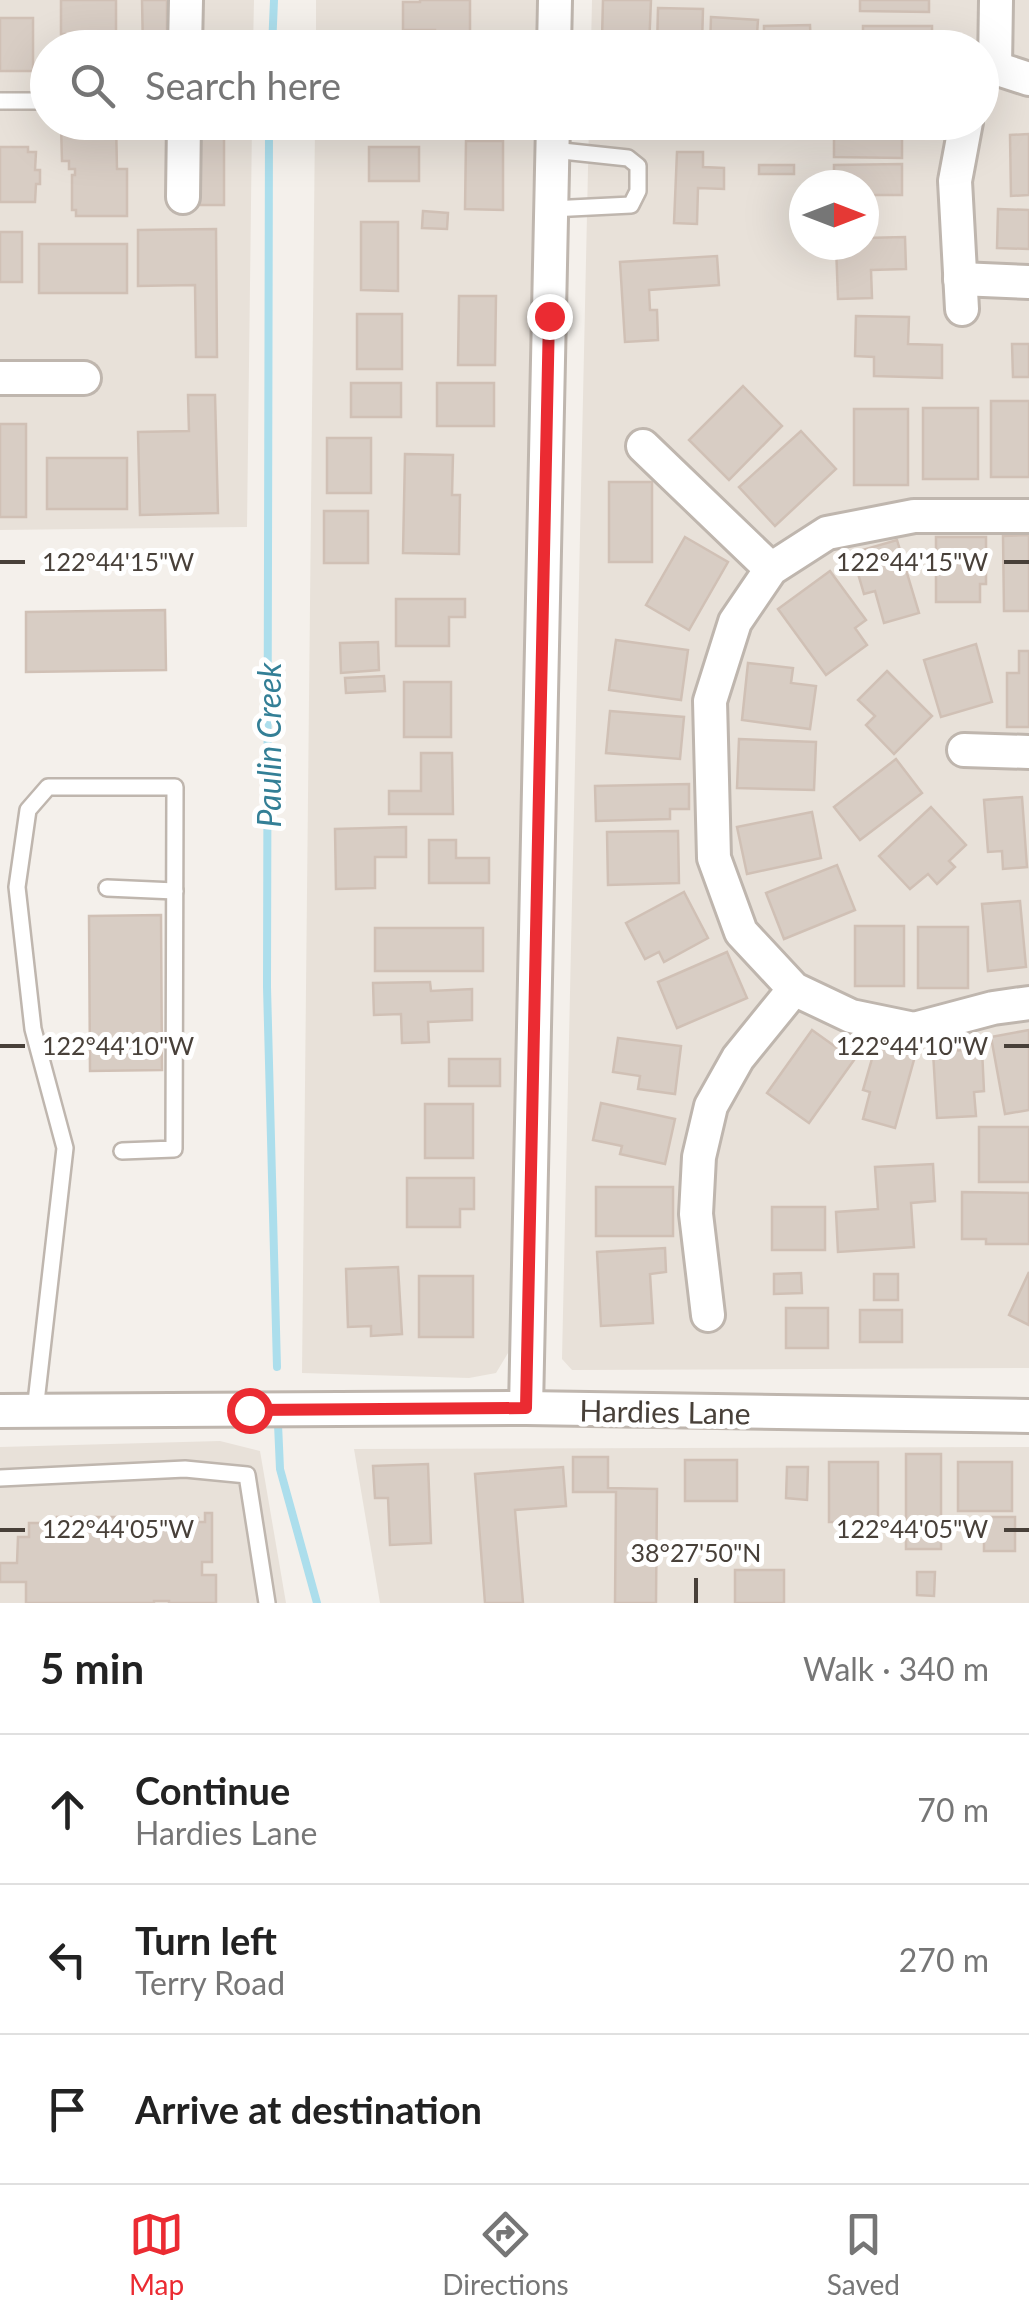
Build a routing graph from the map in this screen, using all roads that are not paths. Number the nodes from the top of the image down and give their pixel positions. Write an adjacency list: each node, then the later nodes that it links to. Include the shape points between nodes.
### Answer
1 (186, 0): 4 (street)
2 (556, 0): 5 (street)
3 (996, 0): 6 (street)
4 (185, 30)
5 (555, 30)
6 (993, 30)
7 (999, 78): 8 (street)
8 (1029, 79)
9 (0, 101): 10 (lane)
10 (30, 101)
11 (184, 140): 15 (street)
12 (553, 140): 16 (street)
13 (567, 140): 16 (lane, via 628,158 638,166 638,191 630,205)
14 (963, 140): 17 (street, via 955,181 961,294)
15 (183, 197)
16 (551, 210): 31 (street)
17 (1029, 282)
18 (0, 378): 19 (street)
19 (84, 378)
20 (642, 446): 22 (street)
21 (1029, 516): 22 (street, via 914,516 827,533)
22 (772, 569): 27 (street, via 734,622 710,702 714,858 741,932)
23 (964, 750): 24 (street)
24 (1029, 752)
25 (107, 888): 26 (lane)
26 (175, 891): 29 (lane, via 174,1149); 33 (lane, via 175,787 48,787 28,810 17,887 33,1029 64,1148)
27 (794, 990): 28 (street, via 851,1016 914,1029); 30 (street, via 738,1058 711,1106 696,1214)
28 (1029, 1003)
29 (122, 1150)
30 (708, 1315)
31 (526, 1408): 33 (street, Hardies Lane); 34 (street, Hardies Lane)
32 (0, 1411): 33 (street, Hardies Lane)
33 (35, 1411)
34 (1029, 1416)
35 (0, 1478): 36 (lane, via 184,1469 246,1475)
36 (267, 1603)

